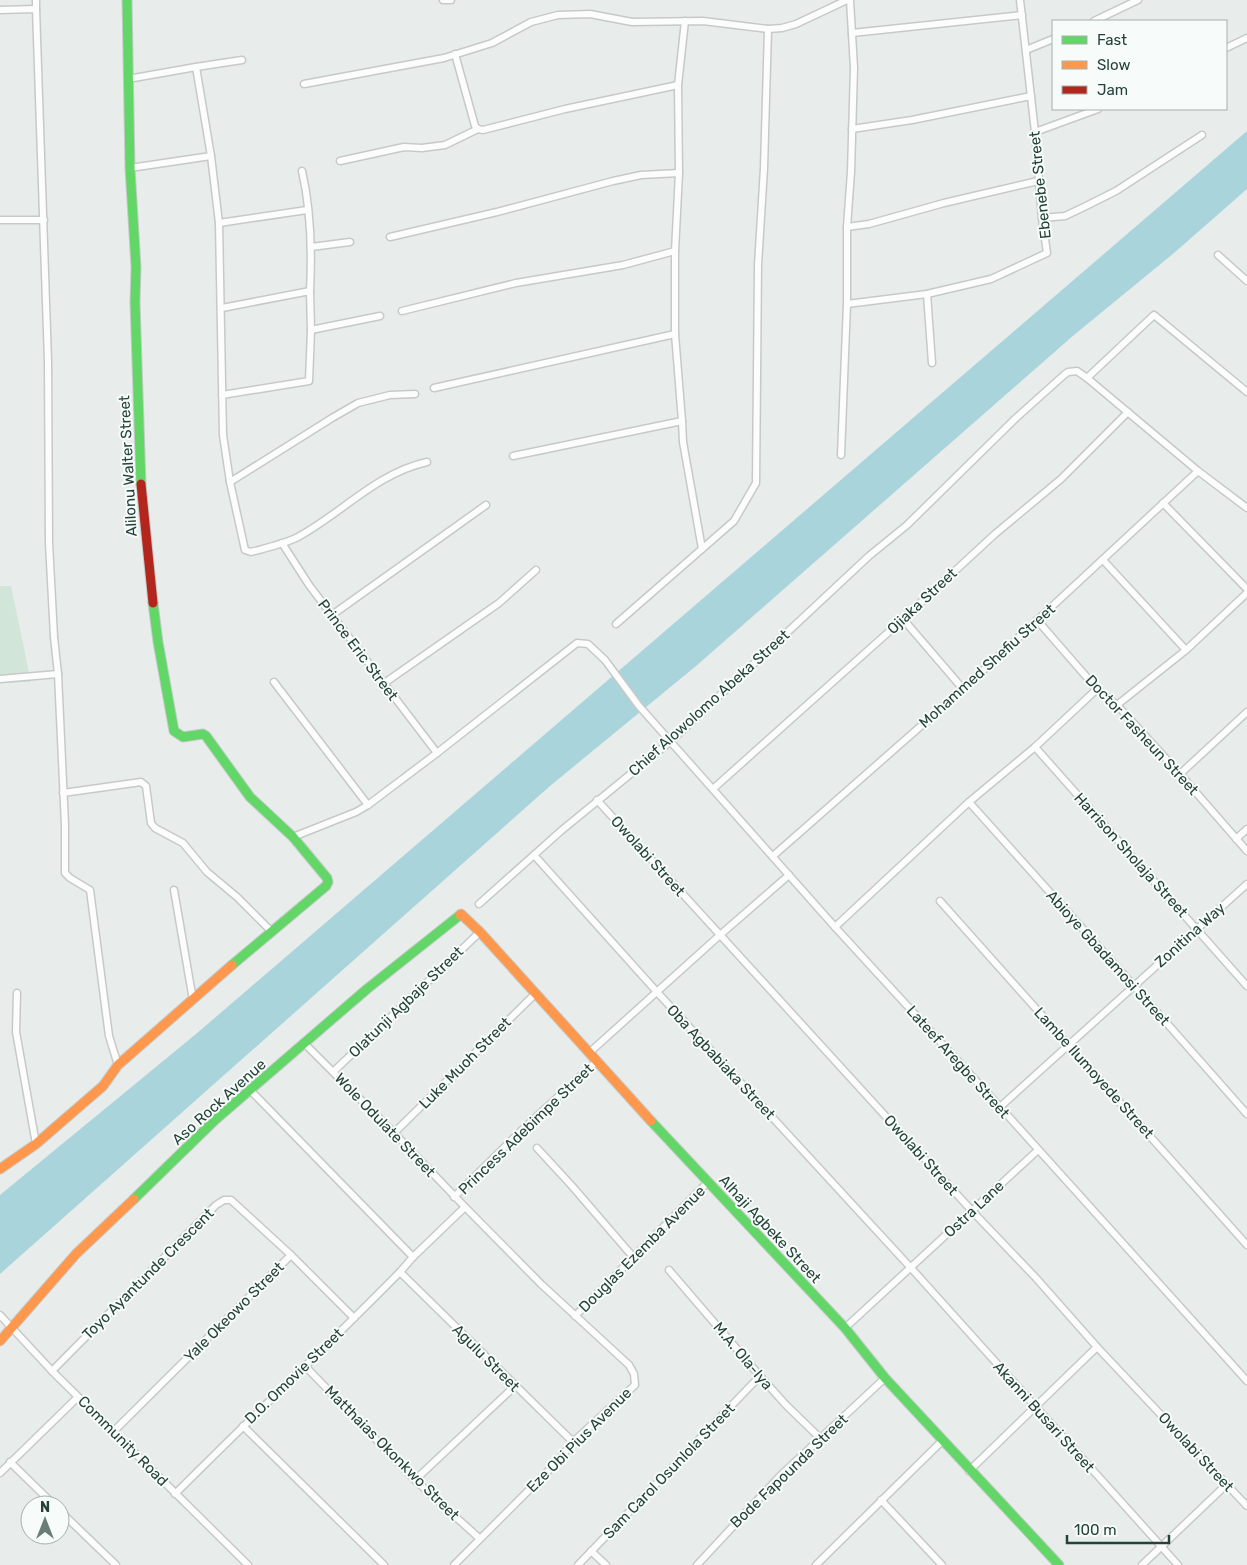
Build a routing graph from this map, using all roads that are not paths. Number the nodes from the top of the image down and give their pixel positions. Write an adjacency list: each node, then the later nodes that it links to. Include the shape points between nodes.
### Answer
1 (36, 0): 8 (street)
2 (127, 0): 22 (street, Alilonu Walter Street)
3 (443, 0): 4 (street)
4 (451, 0)
5 (849, 0): 13 (street, via 796,24); 14 (street)
6 (1020, 0): 10 (street, Ebenebe Street)
7 (1138, 0): 11 (street)
8 (36, 9): 9 (street); 40 (street)
9 (0, 10)
10 (1022, 15): 14 (street); 18 (street, Ebenebe Street)
11 (1096, 20)
12 (685, 21): 13 (street); 19 (street, via 632,22 590,14 558,15 531,22 492,43); 24 (street)
13 (768, 29): 74 (street, via 758,265 756,484 734,521)
14 (852, 33): 28 (street)
15 (1247, 38): 17 (street)
16 (1052, 39): 18 (street)
17 (1227, 48)
18 (1026, 50): 25 (street, Ebenebe Street)
19 (455, 54): 23 (street); 27 (street)
20 (242, 60): 21 (street)
21 (196, 67): 22 (street); 31 (street)
22 (128, 79): 33 (street, Alilonu Walter Street)
23 (304, 84)
24 (678, 85): 27 (street); 35 (street)
25 (1031, 96): 28 (street); 29 (street, Ebenebe Street)
26 (1095, 110): 29 (street)
27 (478, 129): 32 (street, via 445,146 404,147)
28 (852, 129): 42 (street)
29 (1035, 132): 36 (street, Ebenebe Street)
30 (1202, 135): 38 (street, via 1084,208 1065,216)
31 (211, 156): 33 (street); 41 (street)
32 (340, 161)
33 (130, 168): 102 (street, Alilonu Walter Street, via 136,267 141,499 158,642 174,731 181,738 206,736 250,797)
34 (302, 171): 37 (street, via 308,197)
35 (679, 174): 43 (street, via 641,175 613,181); 46 (street)
36 (1038, 181): 38 (street, Ebenebe Street); 42 (street)
37 (307, 210): 41 (street); 45 (street)
38 (1042, 218): 50 (street, Ebenebe Street, via 1047,253 1042,257 991,279)
39 (0, 220): 40 (street)
40 (44, 220): 84 (street, via 49,542)
41 (219, 223): 52 (street)
42 (847, 227): 51 (street)
43 (390, 237)
44 (350, 242): 45 (street)
45 (311, 247): 49 (street)
46 (676, 250): 53 (street, via 623,264 516,283); 56 (street)
47 (1218, 255): 48 (street)
48 (1247, 281)
49 (310, 291): 52 (street); 55 (street)
50 (927, 294): 51 (street, Ebenebe Street); 57 (street)
51 (847, 304): 65 (street)
52 (222, 308): 62 (street)
53 (402, 311)
54 (380, 316): 55 (street)
55 (311, 330): 62 (street, via 309,381)
56 (675, 334): 59 (street); 64 (street)
57 (932, 363)
58 (1087, 378): 60 (street, via 1154,315); 63 (street); 92 (street, Chief Alowolomo Abeka Street, via 1077,371 1068,372)
59 (434, 388)
60 (1247, 392)
61 (415, 394): 69 (street, via 390,395 358,404)
62 (222, 395): 69 (street, via 223,435)
63 (1128, 412): 68 (street); 80 (street, Ojiaka Street, via 1061,480 995,534)
64 (682, 420): 66 (street); 74 (street)
65 (841, 455)
66 (513, 456)
67 (427, 462): 73 (street, via 409,466 368,488 312,528)
68 (1198, 471): 70 (street, Mohammed Shefiu Street); 72 (street)
69 (230, 482): 73 (street, via 244,550 251,552)
70 (1163, 502): 75 (street, Mohammed Shefiu Street); 77 (street)
71 (486, 505): 79 (street)
72 (1247, 508)
73 (282, 543): 79 (street, Prince Eric Street)
74 (702, 549): 82 (street)
75 (1104, 560): 81 (street, Mohammed Shefiu Street); 83 (street)
76 (536, 570): 87 (street, via 499,603)
77 (1247, 589)
78 (1247, 593): 83 (street)
79 (332, 615): 87 (street, Prince Eric Street)
80 (902, 619): 88 (street); 96 (street, Ojiaka Street)
81 (1038, 620): 88 (street, Mohammed Shefiu Street); 89 (street, Doctor Fasheun Street)
82 (616, 624)
83 (1186, 650): 90 (street)
84 (58, 674): 85 (street); 97 (street)
85 (0, 679)
86 (274, 682): 100 (street)
87 (383, 684): 94 (street, Prince Eric Street)
88 (963, 689): 106 (street, Mohammed Shefiu Street)
89 (1097, 690): 90 (street, Doctor Fasheun Street); 93 (street)
90 (1118, 705): 95 (street, Doctor Fasheun Street)
91 (1247, 712): 95 (street)
92 (671, 741): 94 (street, Lateef Aregbe Street, via 639,706 605,660 588,644 577,643); 96 (street, Lateef Aregbe Street); 98 (street, Chief Alowolomo Abeka Street)
93 (1034, 747): 99 (street); 114 (street, Harrison Sholaja Street)
94 (437, 753): 100 (street, Lateef Aregbe Street)
95 (1180, 774): 103 (street, Doctor Fasheun Street)
96 (714, 788): 106 (street, Lateef Aregbe Street)
97 (63, 793): 115 (street, via 141,782 146,786 154,828 183,843 207,872); 128 (street, via 66,873 90,890 108,1036)
98 (597, 800): 105 (street, Chief Alowolomo Abeka Street); 117 (street, Owolabi Street)
99 (969, 802): 113 (street); 118 (street, Abioye Gbadamosi Street)
100 (368, 805): 102 (street, Lateef Aregbe Street)
101 (1247, 829): 103 (street)
102 (293, 837): 115 (street, Alilonu Walter Street, via 328,882)
103 (1236, 839): 104 (street, Doctor Fasheun Street)
104 (1247, 851)
105 (534, 855): 111 (street, Chief Alowolomo Abeka Street); 120 (street, Oba Agbabiaka Street)
106 (773, 856): 107 (street, Lateef Aregbe Street)
107 (789, 875): 113 (street, Lateef Aregbe Street); 117 (street)
108 (1247, 884): 114 (street, Zonitina Way)
109 (174, 890): 123 (street)
110 (940, 901): 125 (street, Lambe Ilumoyede Street)
111 (479, 904)
112 (461, 914): 116 (street, Alhaji Agbeke Street); 124 (street, Aso Rock Avenue)
113 (835, 927): 131 (street, Lateef Aregbe Street)
114 (1197, 929): 118 (street, Zonitina Way); 119 (street, Harrison Sholaja Street)
115 (271, 931): 123 (street)
116 (480, 932): 122 (street, Alhaji Agbeke Street); 129 (street, Olatunji Agbaje Street)
117 (720, 934): 120 (street); 141 (street, Owolabi Street)
118 (1134, 986): 125 (street, Zonitina Way); 132 (street, Abioye Gbadamosi Street)
119 (1247, 986)
120 (657, 992): 126 (street); 146 (street, Oba Agbabiaka Street)
121 (17, 993): 134 (street, via 16,1032)
122 (535, 994): 126 (street, Alhaji Agbeke Street); 133 (street, Luke Muoh Street)
123 (192, 1000): 128 (street)
124 (304, 1043): 129 (street, Wole Odulate Street); 130 (street, Aso Rock Avenue)
125 (1068, 1044): 131 (street, Zonitina Way); 142 (street, Lambe Ilumoyede Street)
126 (590, 1052): 127 (street, Alhaji Agbeke Street)
127 (597, 1061): 138 (street, Alhaji Agbeke Street); 139 (street, Princess Adebimpe Street)
128 (118, 1065): 134 (street, via 103,1086)
129 (333, 1072): 133 (street, Wole Odulate Street)
130 (251, 1090): 144 (street); 152 (street, Aso Rock Avenue, via 215,1120 76,1254)
131 (1000, 1107): 136 (street, Lateef Aregbe Street)
132 (1247, 1114)
133 (394, 1133): 139 (street, Wole Odulate Street)
134 (36, 1144): 137 (street)
135 (538, 1148): 145 (street)
136 (1038, 1150): 141 (street, Ostra Lane); 160 (street, Lateef Aregbe Street)
137 (0, 1169)
138 (708, 1182): 145 (street, Douglas Ezemba Avenue); 153 (street, Alhaji Agbeke Street)
139 (454, 1197): 140 (street, Wole Odulate Street)
140 (465, 1208): 144 (street, D.O. Omovie Street); 150 (street, Eze Obi Pius Avenue)
141 (973, 1212): 146 (street, Ostra Lane); 155 (street, Owolabi Street)
142 (1247, 1245)
143 (291, 1255): 151 (street, Yale Okeowo Street); 157 (street, Toyo Ayantunde Crescent, via 231,1200 224,1200); 165 (street, Yale Okeowo Street)
144 (413, 1257): 148 (street, D.O. Omovie Street)
145 (634, 1258): 150 (street, Douglas Ezemba Avenue)
146 (910, 1268): 153 (street, Ostra Lane); 163 (street, Akanni Busari Street)
147 (670, 1270): 158 (street, M.A. Ola-Iya)
148 (400, 1272): 151 (street, D.O. Omovie Street); 161 (street, Agulu Street)
149 (0, 1315): 152 (street, Community Road)
150 (576, 1316): 168 (street, Eze Obi Pius Avenue, via 629,1366 634,1374 634,1384)
151 (354, 1318): 156 (street, D.O. Omovie Street)
152 (13, 1328): 154 (street, Aso Rock Avenue); 157 (street, Community Road)
153 (845, 1328): 159 (street, Alhaji Agbeke Street)
154 (0, 1341)
155 (1098, 1347): 163 (street); 173 (street, Owolabi Street)
156 (306, 1367): 164 (street, D.O. Omovie Street); 172 (street, Matthaias Okonkwo Street)
157 (52, 1371): 162 (street, Community Road)
158 (760, 1376): 166 (street, M.A. Ola-Iya); 181 (street, Sam Carol Osunlola Street)
159 (885, 1378): 166 (street, Bode Fapounda Street); 167 (street, Alhaji Agbeke Street)
160 (1247, 1381)
161 (514, 1386): 168 (street, Agulu Street); 172 (street)
162 (78, 1397): 165 (street, Community Road); 169 (street)
163 (1035, 1408): 170 (street); 180 (street, Akanni Busari Street)
164 (243, 1426): 174 (street, D.O. Omovie Street); 184 (street)
165 (113, 1432): 174 (street, Community Road)
166 (820, 1438): 188 (street, Bode Fapounda Street)
167 (942, 1441): 170 (street, Alhaji Agbeke Street); 176 (street)
168 (573, 1442): 179 (street, Eze Obi Pius Avenue)
169 (10, 1462): 171 (street); 175 (street)
170 (969, 1470): 191 (street, Alhaji Agbeke Street)
171 (0, 1473)
172 (415, 1480): 179 (street, Matthaias Okonkwo Street)
173 (1226, 1484): 177 (street, Owolabi Street); 180 (street)
174 (175, 1494): 183 (street, Community Road)
175 (44, 1495)
176 (881, 1500): 189 (street); 190 (street)
177 (1247, 1506)
178 (70, 1521): 182 (street)
179 (480, 1538): 185 (street, Eze Obi Pius Avenue)
180 (1162, 1548): 192 (street); 193 (street, Akanni Busari Street)
181 (592, 1551): 186 (street, Sam Carol Osunlola Street); 187 (street)
182 (116, 1565)
183 (248, 1565)
184 (384, 1565)
185 (454, 1565)
186 (578, 1565)
187 (606, 1565)
188 (696, 1565)
189 (817, 1565)
190 (942, 1565)
191 (1058, 1565)
192 (1142, 1565)
193 (1178, 1565)

